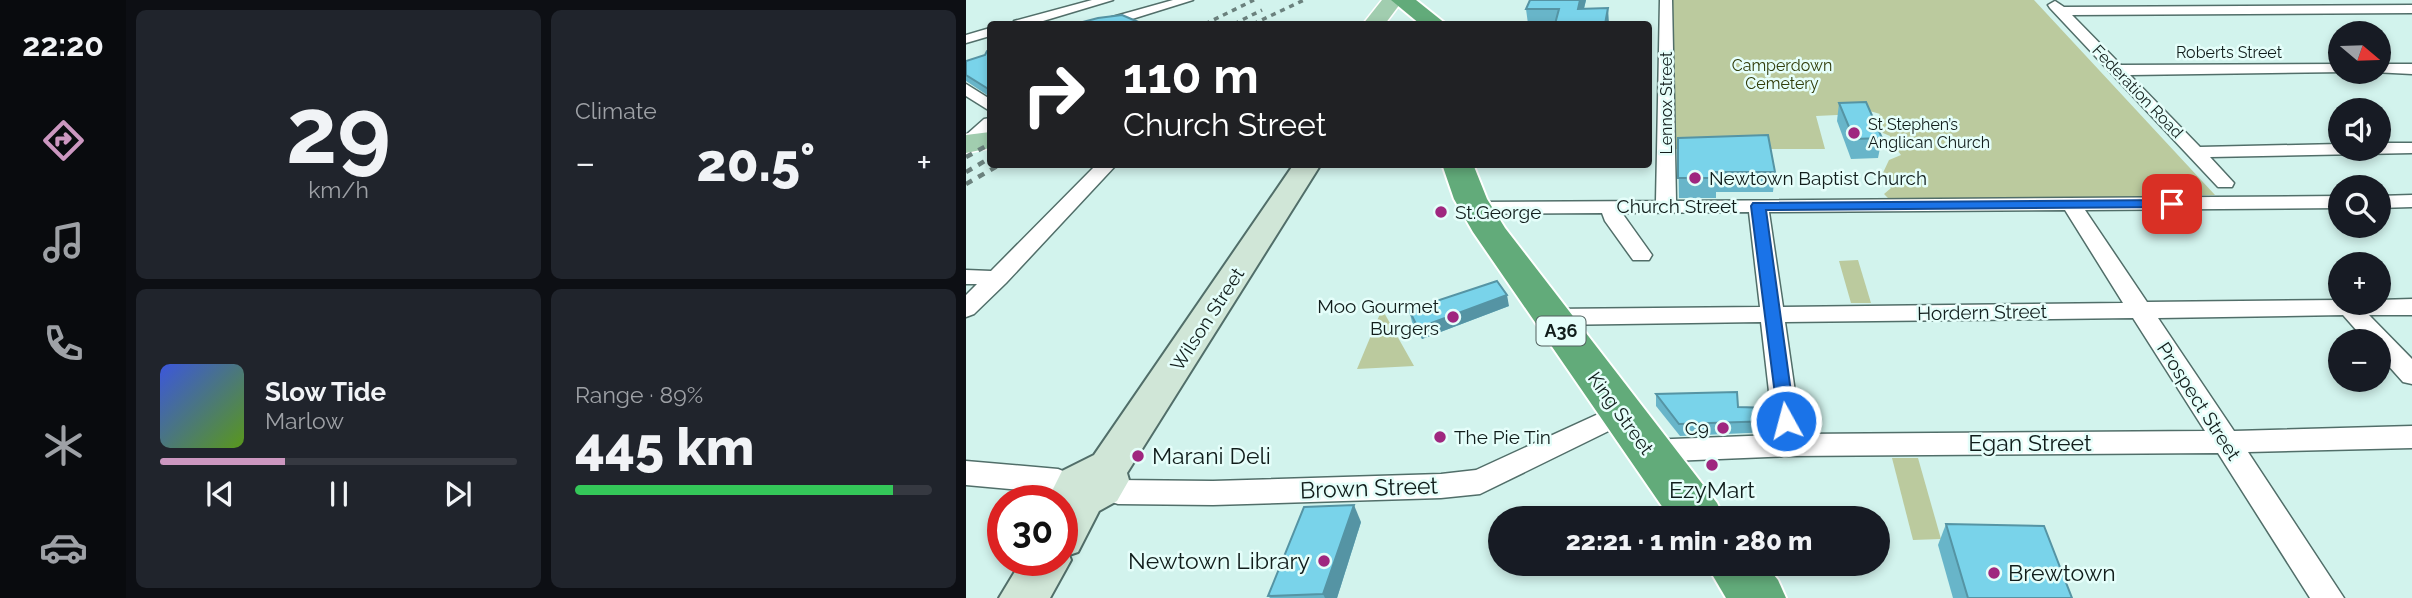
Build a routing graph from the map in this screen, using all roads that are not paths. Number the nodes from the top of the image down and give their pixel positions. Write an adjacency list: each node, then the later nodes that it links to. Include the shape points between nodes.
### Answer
1 (1107, 0): 8 (street)
2 (1187, 0): 9 (street)
3 (1393, 0): 10 (main road)
4 (1402, 0): 11 (highway)
5 (1666, 0): 29 (street, Lennox Street)
6 (2056, 5): 7 (street); 17 (street, Federation Road)
7 (2412, 9)
8 (1030, 21)
9 (1114, 21)
10 (1376, 21)
11 (1430, 21)
12 (987, 33): 13 (street)
13 (966, 39)
14 (2328, 69): 17 (street, Roberts Street)
15 (2391, 69): 16 (street)
16 (2412, 69)
17 (2118, 70): 21 (street, Federation Road)
18 (966, 89): 19 (street)
19 (987, 104)
20 (2412, 148): 21 (street)
21 (2196, 152): 25 (street, Federation Road)
22 (1104, 168): 36 (street)
23 (1305, 168): 51 (street, Wilson Street)
24 (1458, 168): 32 (highway, King Street / A36)
25 (2225, 183)
26 (2395, 201): 33 (street)
27 (2328, 202): 28 (street, Church Street)
28 (2071, 204): 30 (street, Church Street); 41 (street, Prospect Street)
29 (1666, 206): 30 (street, Church Street); 31 (street, Church Street)
30 (1758, 206): 42 (street)
31 (1610, 207): 32 (street, Church Street); 34 (street)
32 (1476, 208): 44 (highway, King Street / A36)
33 (2412, 217)
34 (1641, 255)
35 (966, 277): 36 (street)
36 (998, 278): 40 (street)
37 (2391, 307): 38 (street, Hordern Street)
38 (2412, 307)
39 (2328, 308): 41 (street, Hordern Street)
40 (966, 309)
41 (2140, 311): 42 (street, Hordern Street); 48 (street, Prospect Street)
42 (1772, 315): 44 (street, Hordern Street); 49 (street)
43 (2356, 315): 45 (street)
44 (1551, 317): 46 (highway, King Street / A36)
45 (2412, 375)
46 (1634, 433): 49 (street, Egan Street); 51 (street, Brown Street, via 1480,482 1441,486 1213,493 1118,492); 52 (highway, King Street / A36)
47 (2412, 437): 48 (street, Egan Street)
48 (2225, 442): 49 (street, Egan Street); 58 (street, Prospect Street)
49 (1789, 445)
50 (966, 473): 51 (street, Brown Street)
51 (1092, 486): 53 (street, Wilson Street)
52 (1690, 506)
53 (1078, 510)
54 (1037, 576): 56 (street)
55 (1742, 576): 57 (highway)
56 (1023, 598)
57 (1758, 598)
58 (2328, 598)

